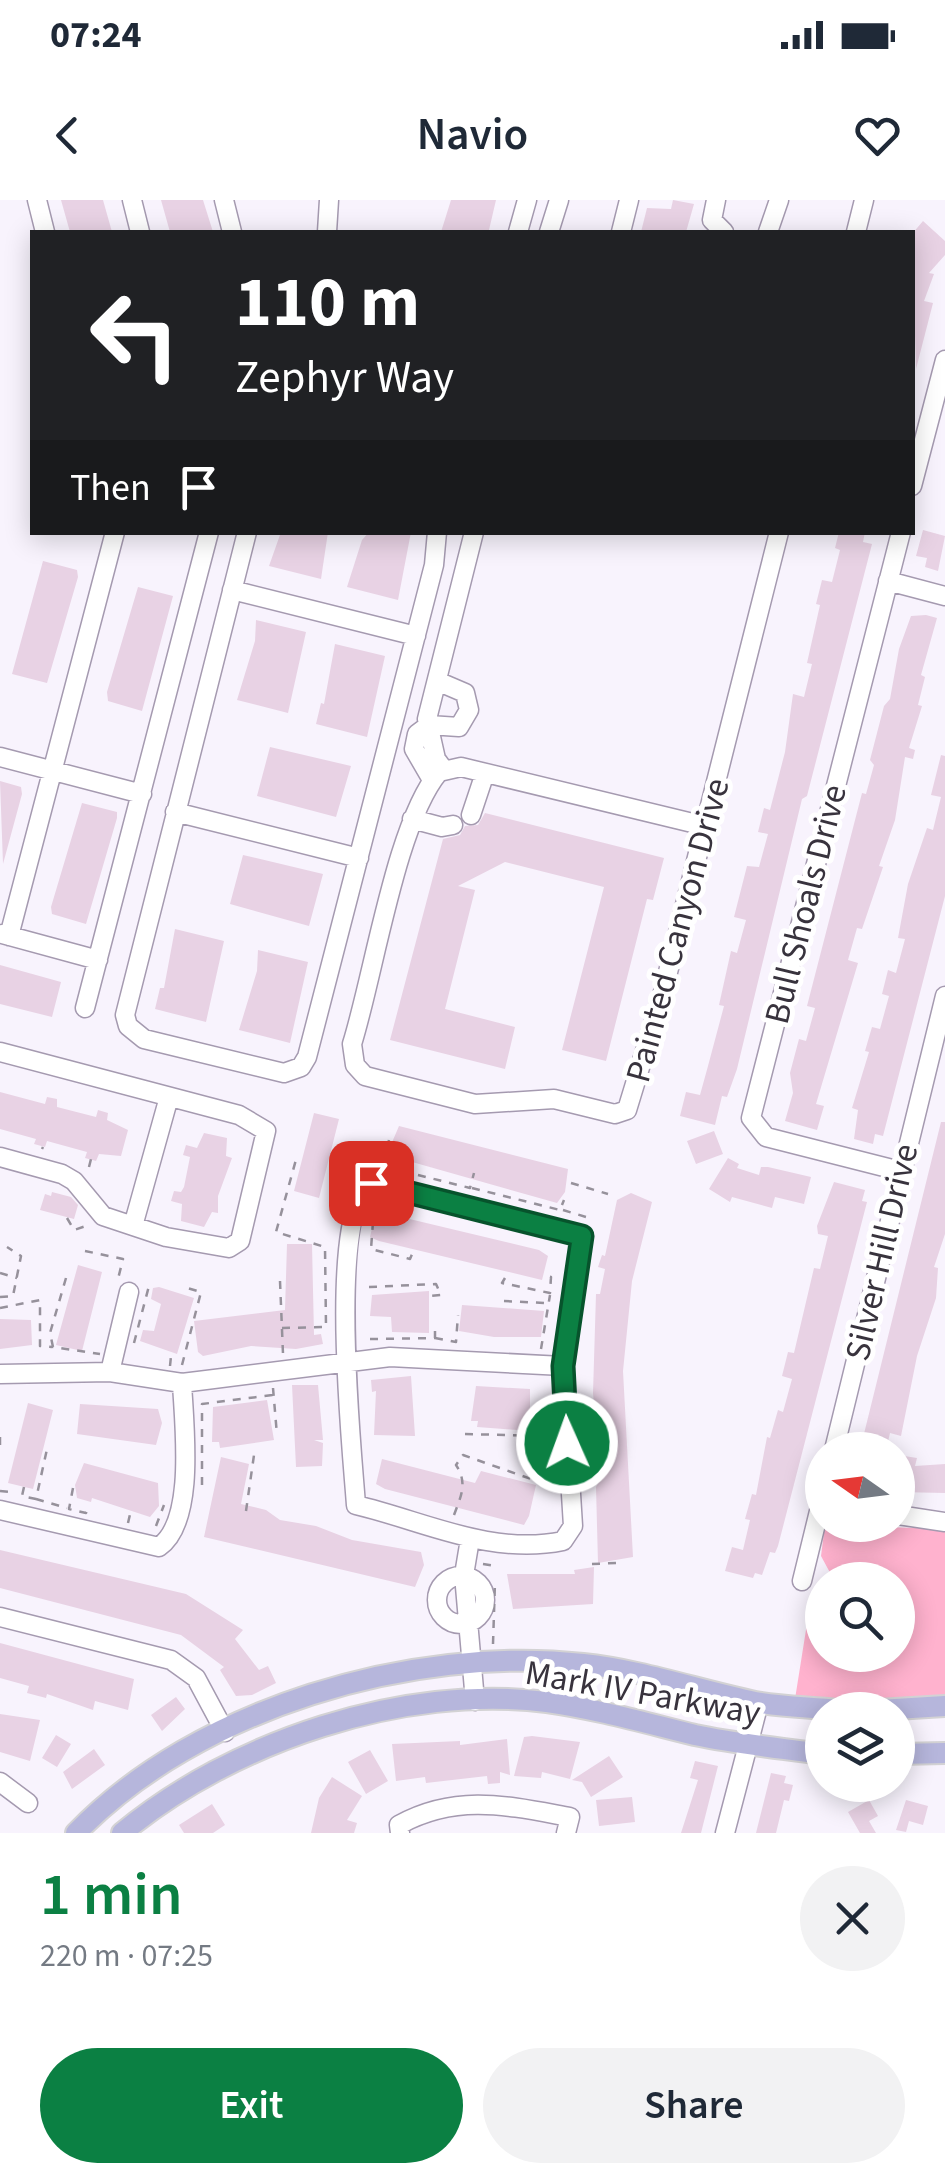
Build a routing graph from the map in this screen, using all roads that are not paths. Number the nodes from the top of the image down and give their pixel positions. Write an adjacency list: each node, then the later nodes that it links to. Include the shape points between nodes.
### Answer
1 (37, 200): 11 (street)
2 (132, 200): 12 (street)
3 (224, 200): 13 (street)
4 (328, 200): 14 (street)
5 (527, 200): 15 (street)
6 (560, 200): 16 (street)
7 (630, 200): 17 (street)
8 (716, 200): 18 (street, via 713,225)
9 (779, 200): 19 (street)
10 (857, 202): 20 (street)
11 (44, 230)
12 (140, 230)
13 (232, 230)
14 (327, 230)
15 (519, 230)
16 (550, 230)
17 (622, 230)
18 (721, 230)
19 (769, 230)
20 (856, 230)
21 (945, 360): 22 (street)
22 (936, 433): 23 (street)
23 (915, 479)
24 (114, 535): 38 (street)
25 (208, 535): 41 (street)
26 (246, 535): 32 (street)
27 (436, 535): 34 (street)
28 (473, 535): 35 (street)
29 (778, 535): 46 (street, Painted Canyon Drive)
30 (899, 535): 31 (street, Bull Shoals Drive)
31 (888, 582): 33 (street); 55 (street, Bull Shoals Drive, via 751,1118 766,1137)
32 (232, 590): 34 (street); 42 (street)
33 (945, 596)
34 (416, 636): 47 (street)
35 (436, 681): 36 (street); 36 (street, via 465,693 470,710 459,728)
36 (429, 726): 40 (street)
37 (0, 756): 38 (street)
38 (53, 770): 41 (street); 48 (street)
39 (485, 773): 40 (street, via 461,767); 43 (street); 46 (street)
40 (438, 775): 44 (street)
41 (142, 794): 49 (street)
42 (175, 812): 47 (street); 47 (street, via 125,1015 136,1035 210,1056 274,1072 301,1067)
43 (471, 815)
44 (412, 819): 45 (street); 46 (street, Painted Canyon Drive, via 352,1044 355,1065 364,1076 475,1104 554,1099 615,1114 627,1110)
45 (453, 825)
46 (705, 826)
47 (358, 858)
48 (5, 935): 49 (street)
49 (98, 960): 51 (street)
50 (945, 996): 55 (street, Silver Hill Drive)
51 (85, 1008)
52 (0, 1052): 53 (street)
53 (169, 1097): 56 (street); 56 (street, via 256,1121 266,1131 240,1241 214,1249)
54 (0, 1157): 56 (street, via 74,1180 103,1216)
55 (900, 1172): 63 (street, Silver Hill Drive)
56 (133, 1226)
57 (122, 1292): 60 (street)
58 (349, 1363): 59 (street, via 390,1357); 59 (street, via 344,1260 362,1189 383,1183 582,1236); 62 (street); 67 (street, via 356,1505)
59 (563, 1366): 67 (street, via 570,1535 547,1544)
60 (110, 1372): 61 (street); 62 (street)
61 (0, 1374)
62 (182, 1384): 64 (street, via 185,1464 178,1522 168,1541 147,1548)
63 (838, 1432)
64 (0, 1510)
65 (915, 1518): 66 (street)
66 (945, 1522)
67 (470, 1539): 69 (street)
68 (812, 1542): 70 (street)
69 (464, 1575): 72 (street); 72 (street, via 444,1582 437,1599 444,1617)
70 (802, 1581)
71 (0, 1617): 79 (street, via 171,1660 196,1678)
72 (468, 1623): 73 (street)
73 (473, 1662): 74 (street); 75 (main road, Mark IV Parkway, via 582,1664); 79 (main road, Mark IV Parkway, via 388,1672 300,1699)
74 (475, 1701): 80 (main road, Mark IV Parkway, via 544,1702); 88 (main road, Mark IV Parkway, via 383,1711 278,1744 203,1780)
75 (758, 1703): 77 (main road, Mark IV Parkway); 80 (street)
76 (945, 1706): 78 (main road)
77 (805, 1707)
78 (915, 1708)
79 (225, 1732): 87 (main road, Mark IV Parkway, via 135,1783)
80 (748, 1744): 81 (main road, Mark IV Parkway); 90 (street)
81 (805, 1752)
82 (945, 1753): 83 (main road)
83 (915, 1754)
84 (0, 1782): 85 (street)
85 (28, 1804)
86 (400, 1829): 89 (street, via 428,1809 494,1803 570,1817)
87 (76, 1833)
88 (122, 1833)
89 (566, 1833)
90 (726, 1833)

